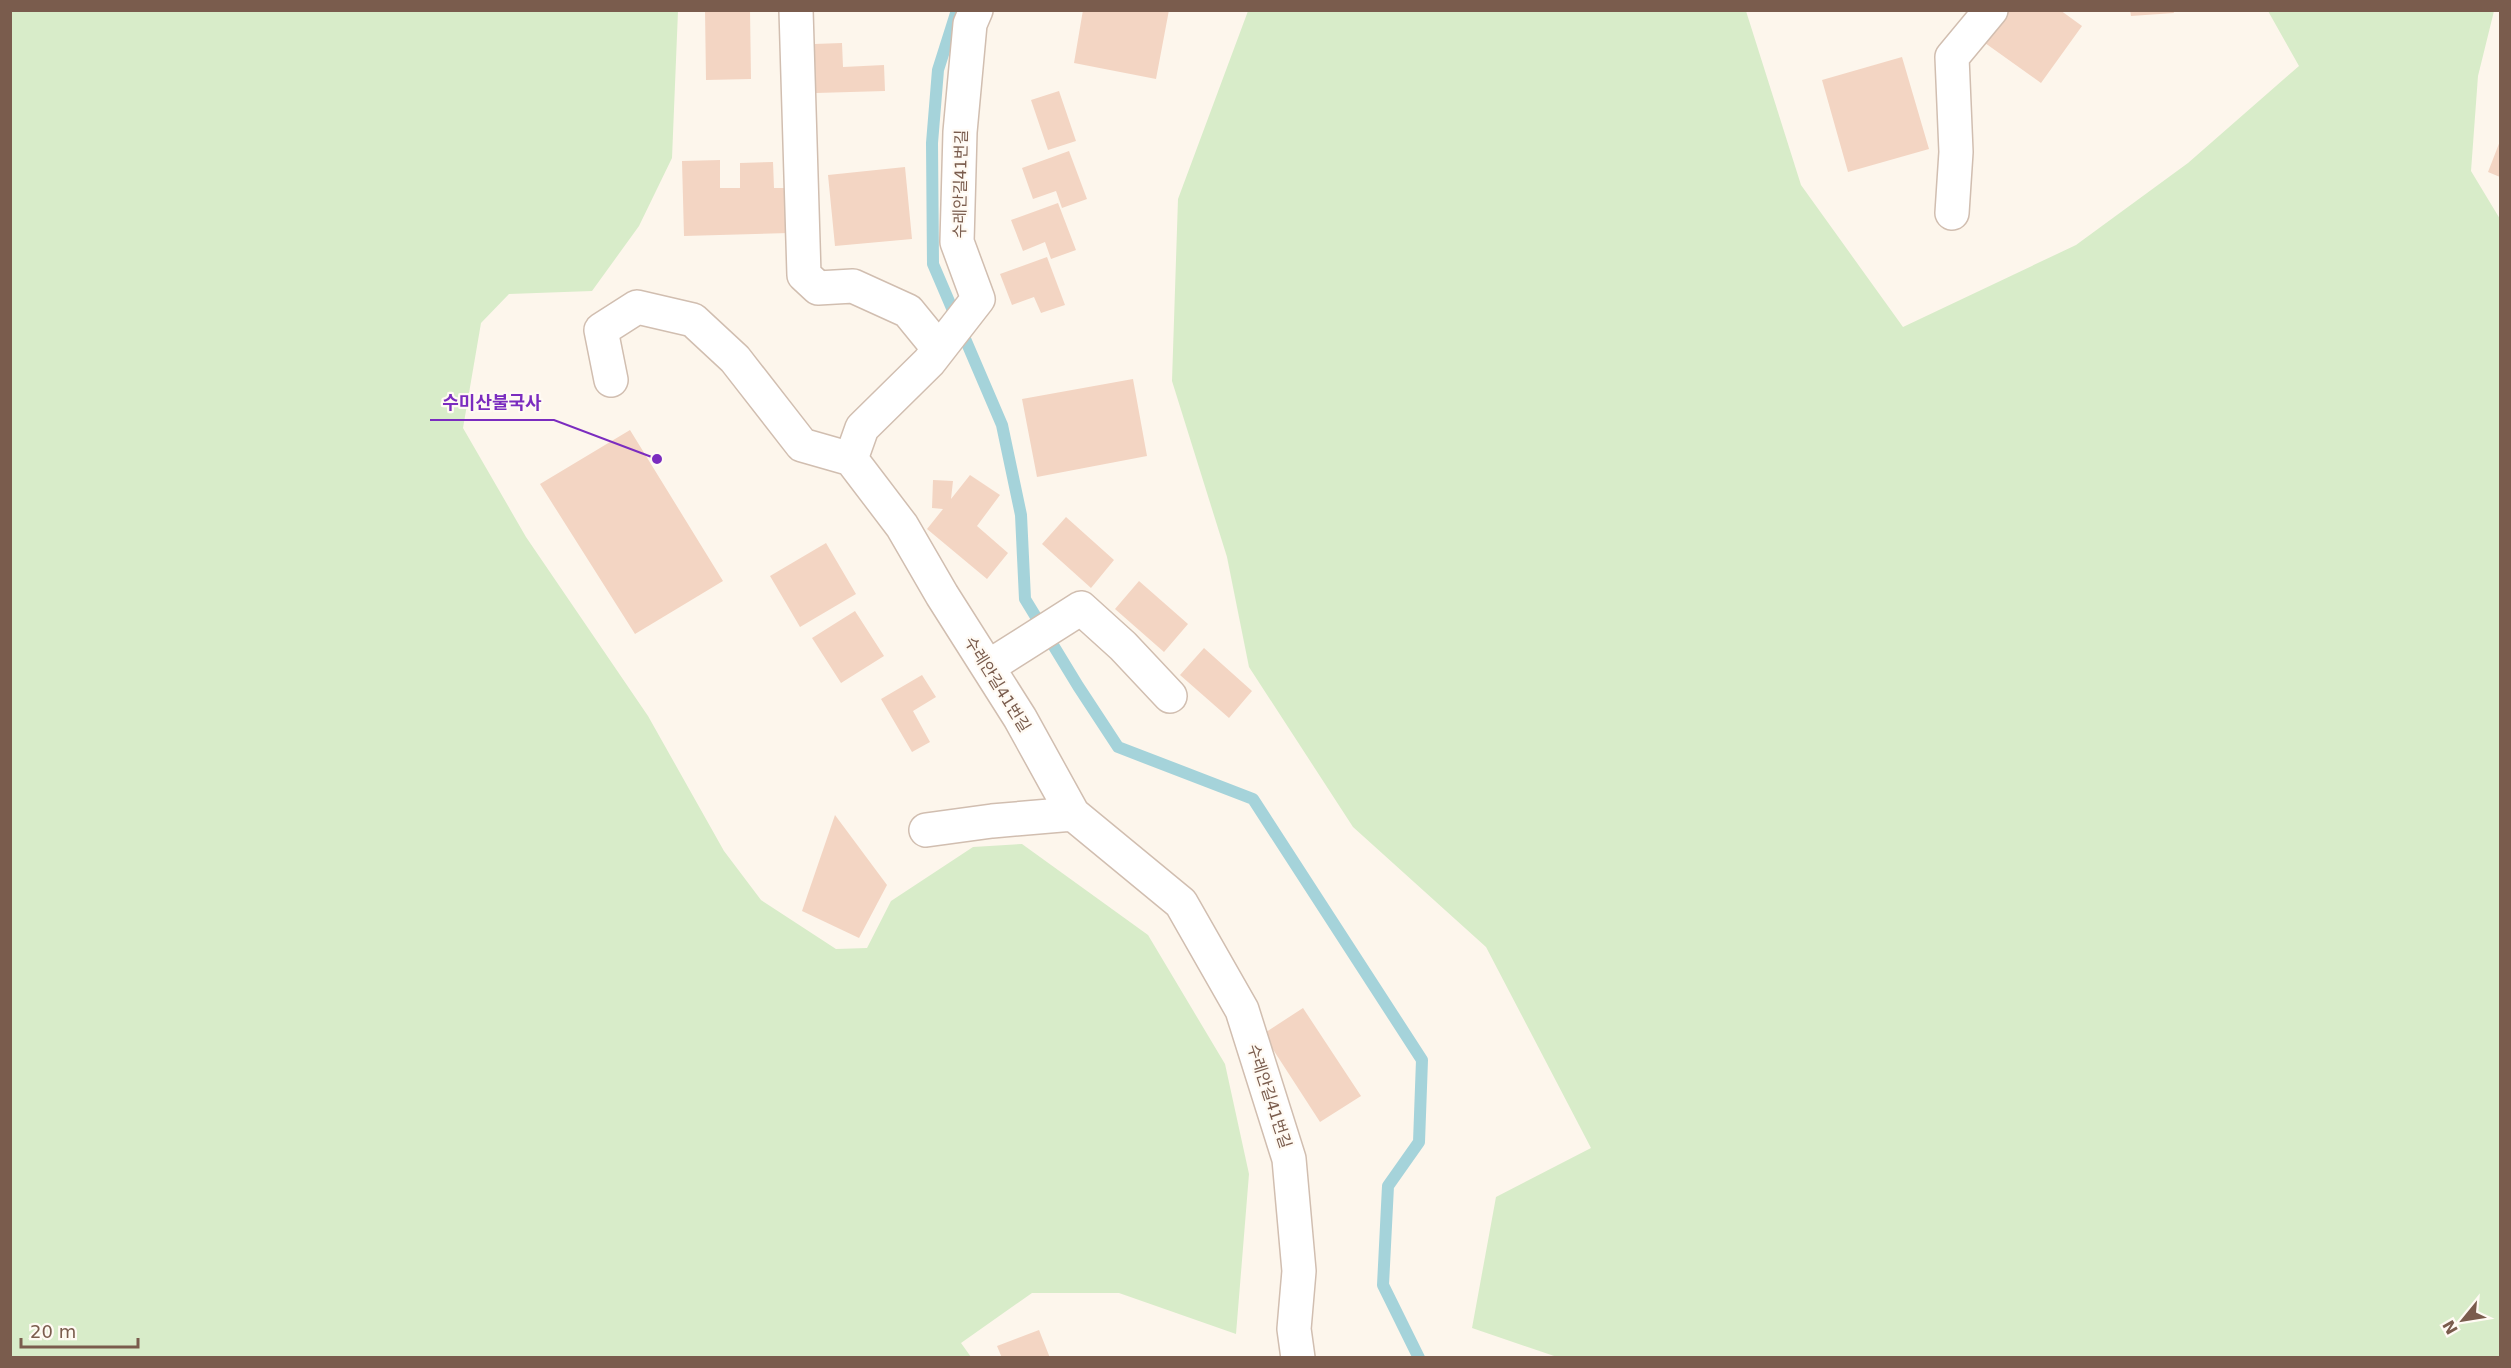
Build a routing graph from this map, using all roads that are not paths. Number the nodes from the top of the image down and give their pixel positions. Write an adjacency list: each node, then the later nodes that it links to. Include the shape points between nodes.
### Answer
1 (796, 10): 5 (lane, via 804,275 818,288 854,286 908,311)
2 (976, 10): 5 (lane, 수레안길41번길, via 970,24 960,132 957,242 978,299)
3 (1991, 10): 4 (lane, via 1952,57 1956,152)
4 (1952, 213)
5 (944, 342): 7 (lane, 수레안길41번길, via 862,428)
6 (611, 380): 7 (lane, via 601,330 637,307 693,320 735,359 802,445)
7 (851, 459): 8 (lane, 수레안길41번길, via 902,526)
8 (988, 667): 9 (lane, via 1080,608); 10 (lane, 수레안길41번길)
9 (1170, 696)
10 (1073, 814): 11 (lane); 12 (lane, 수레안길41번길, via 1181,903 1242,1010 1289,1159 1299,1270 1293,1329)
11 (926, 830)
12 (1298, 1358)

